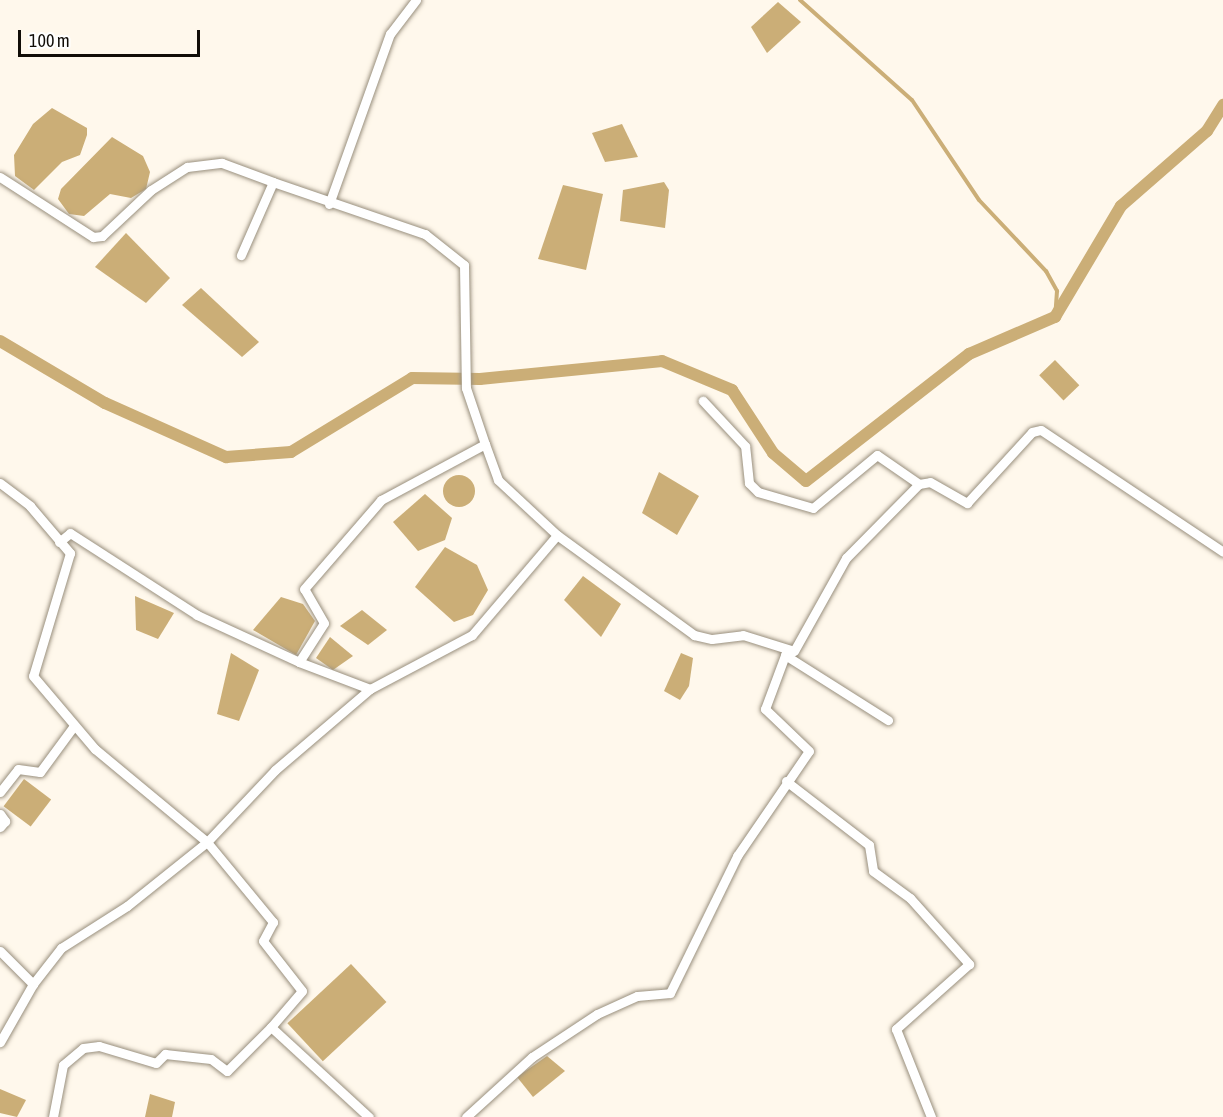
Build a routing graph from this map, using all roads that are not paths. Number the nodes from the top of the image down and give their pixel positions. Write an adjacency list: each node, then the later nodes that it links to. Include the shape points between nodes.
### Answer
1 (416, 0): 4 (street, via 390,34)
2 (0, 177): 3 (street, via 93,237 102,236 151,190 187,167 222,163)
3 (273, 182): 4 (street); 5 (street)
4 (329, 204): 7 (street, via 425,234 464,265 466,388)
5 (241, 255)
6 (703, 401): 9 (street, via 745,446 749,483 758,492 813,508 877,455)
7 (485, 444): 10 (street, via 498,480); 14 (street, via 381,500 304,589 324,623)
8 (0, 483): 11 (street, via 30,506)
9 (919, 484): 12 (street, via 930,482 967,502 1032,432 1041,430); 13 (street, via 846,558 819,598 798,648)
10 (557, 535): 13 (street, via 694,635 712,639 743,635); 15 (street, via 472,635)
11 (59, 542): 14 (street, via 70,533 197,615); 17 (street, via 70,553 33,676)
12 (1223, 552)
13 (786, 653): 16 (street); 18 (street, via 765,709 810,751)
14 (299, 662): 15 (street)
15 (370, 689): 22 (street, via 275,770)
16 (888, 720)
17 (73, 728): 19 (street, via 40,772 18,768); 22 (street)
18 (786, 781): 29 (street, via 737,856 670,993 637,996 597,1014 532,1057); 30 (street, via 869,845 873,871 910,898 969,964 896,1029)
19 (0, 792)
20 (0, 814): 21 (street, via 5,821)
21 (0, 827)
22 (207, 842): 24 (street, via 127,906 60,948); 25 (street, via 273,922 262,941 302,991)
23 (0, 951): 24 (street)
24 (33, 984): 26 (street)
25 (271, 1027): 27 (street, via 227,1071 211,1059 165,1054 156,1063 99,1046 83,1048 63,1065); 28 (street)
26 (1, 1036)
27 (53, 1117)
28 (369, 1117)
29 (466, 1117)
30 (931, 1117)

